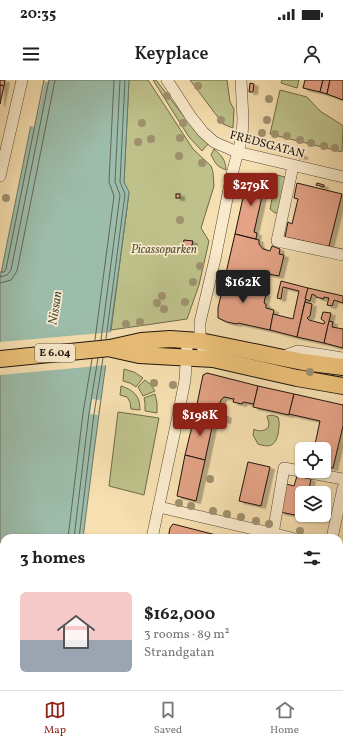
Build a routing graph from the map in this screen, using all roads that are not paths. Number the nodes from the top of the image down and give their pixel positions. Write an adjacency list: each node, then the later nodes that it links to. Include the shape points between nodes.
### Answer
1 (22, 80): 6 (street)
2 (167, 80): 4 (street, FREDSGATAN, via 203,132 214,142)
3 (241, 80): 4 (street, via 243,119 242,137)
4 (237, 152): 5 (street, FREDSGATAN); 9 (street, via 200,331)
5 (293, 166): 7 (street, FREDSGATAN); 8 (street, via 277,241)
6 (0, 176)
7 (343, 177)
8 (343, 255)
9 (189, 346): 10 (highway, E 6.04, via 154,339); 10 (highway, E 6.04, via 166,356 138,355); 11 (highway, E 6.04); 17 (highway, E 6.04, via 213,359); 22 (street, via 185,380)
10 (110, 348): 13 (highway, E 6.04)
11 (280, 358): 12 (street, via 298,351); 14 (highway, E 6.04)
12 (343, 358)
13 (0, 359)
14 (303, 362): 15 (highway, E 6.04); 16 (highway, E 6.04)
15 (343, 367)
16 (343, 375)
17 (297, 378): 18 (highway, E 6.04); 19 (highway, E 6.04)
18 (343, 386)
19 (343, 394)
20 (343, 479): 24 (street, via 284,468)
21 (343, 488): 25 (street)
22 (159, 507): 23 (street); 24 (street)
23 (153, 534)
24 (273, 534)
25 (333, 534)

